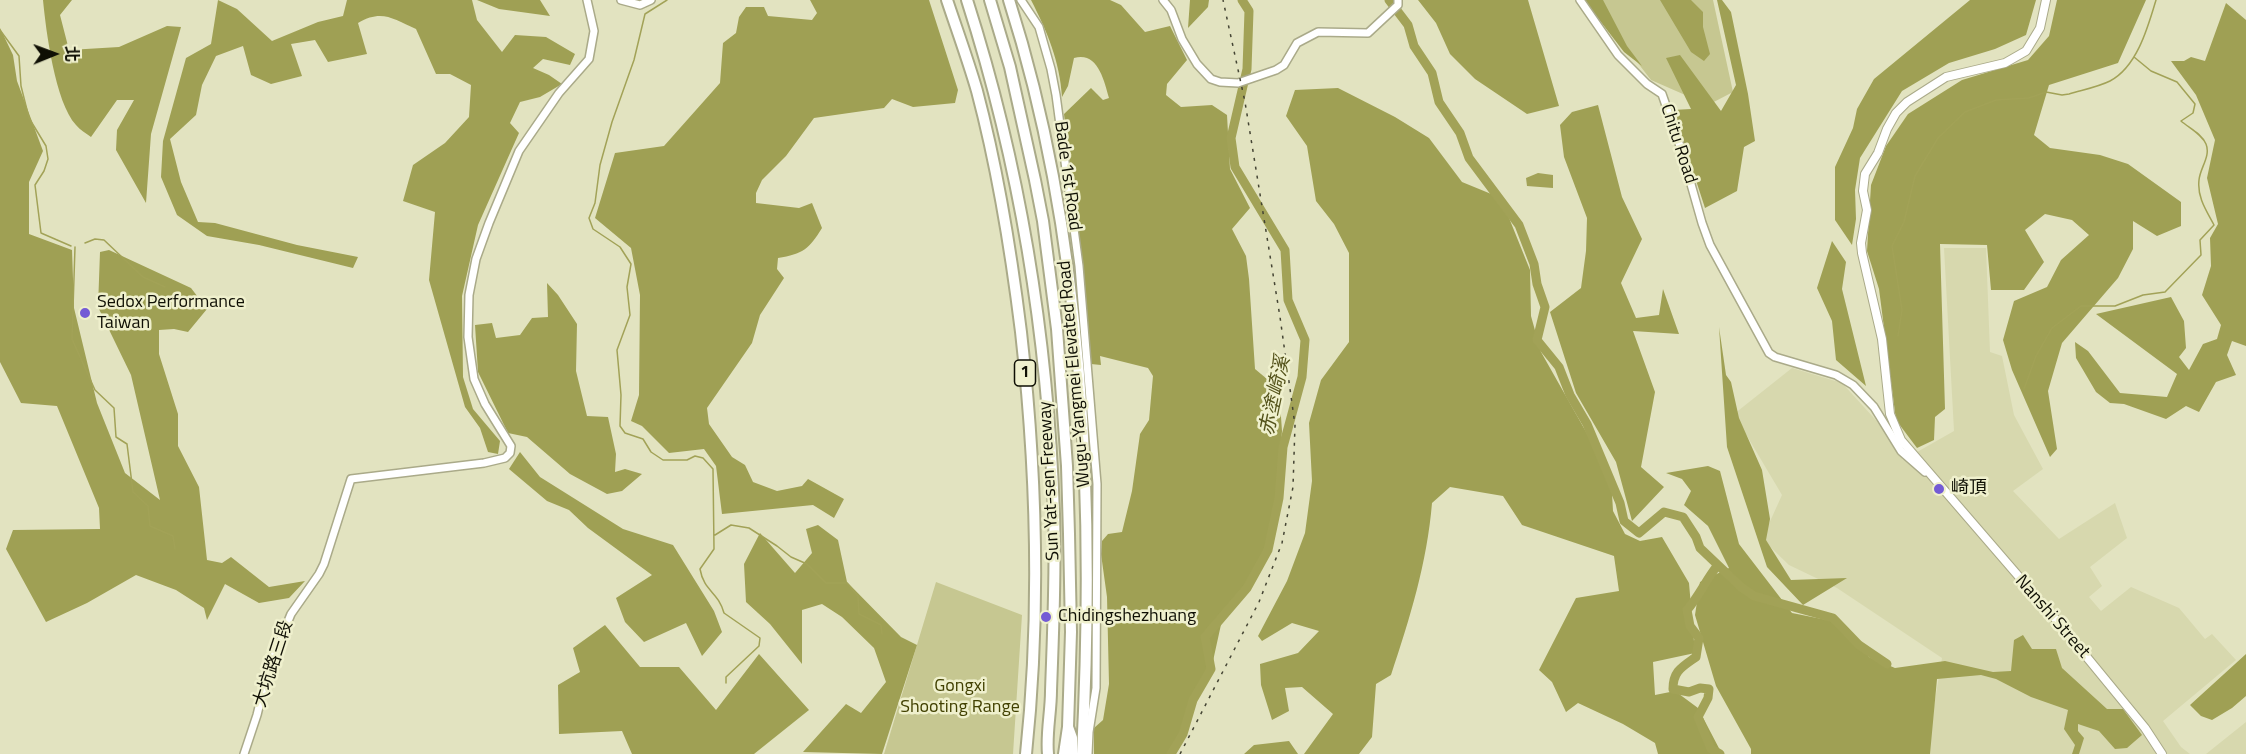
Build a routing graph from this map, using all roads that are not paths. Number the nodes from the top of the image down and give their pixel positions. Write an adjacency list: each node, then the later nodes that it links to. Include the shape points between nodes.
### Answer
1 (587, 0): 16 (street, 大坑路三段, via 594,31 589,59 554,100 519,151 482,241 469,296 468,337 474,379 485,404 510,441 510,453 497,461 351,479 324,564 291,614 268,670)
2 (621, 0): 3 (street, via 640,5)
3 (651, 0)
4 (947, 0): 17 (highway, 1, via 977,91 1006,228 1030,415 1036,577 1035,657)
5 (967, 0): 15 (highway, Sun Yat-sen Freeway / 1, via 1005,133 1041,349 1051,450 1054,547 1051,707)
6 (990, 0): 14 (highway, Sun Yat-sen Freeway / 1, via 1010,67 1035,180 1057,329 1068,500)
7 (1009, 0): 20 (highway, Wugu-Yangmei Elevated Road, via 1024,47 1058,200 1077,348 1087,512 1087,658)
8 (1021, 0): 21 (street, Bade 1st Road, via 1039,27 1051,69 1079,266 1097,484 1096,688)
9 (1163, 0): 12 (street, via 1197,64 1211,79 1238,83 1284,65 1297,43 1318,32 1368,33)
10 (1580, 0): 13 (street, Chitu Road, via 1618,55 1662,94 1710,245 1769,353 1836,375 1852,385 1874,407 1901,451)
11 (2046, 0): 13 (main road, Nanshi Street, via 2040,28 2026,51 2005,63 1946,77 1907,102 1896,113 1865,174 1867,210 1862,253 1881,339 1893,423 1901,440)
12 (1398, 3)
13 (1939, 483): 22 (main road, Nanshi Street, via 2134,714)
14 (1068, 727): 18 (highway, Sun Yat-sen Freeway / 1); 19 (highway)
15 (1045, 751)
16 (244, 754)
17 (1026, 754)
18 (1064, 754)
19 (1071, 754)
20 (1082, 754)
21 (1088, 754)
22 (2162, 754)

